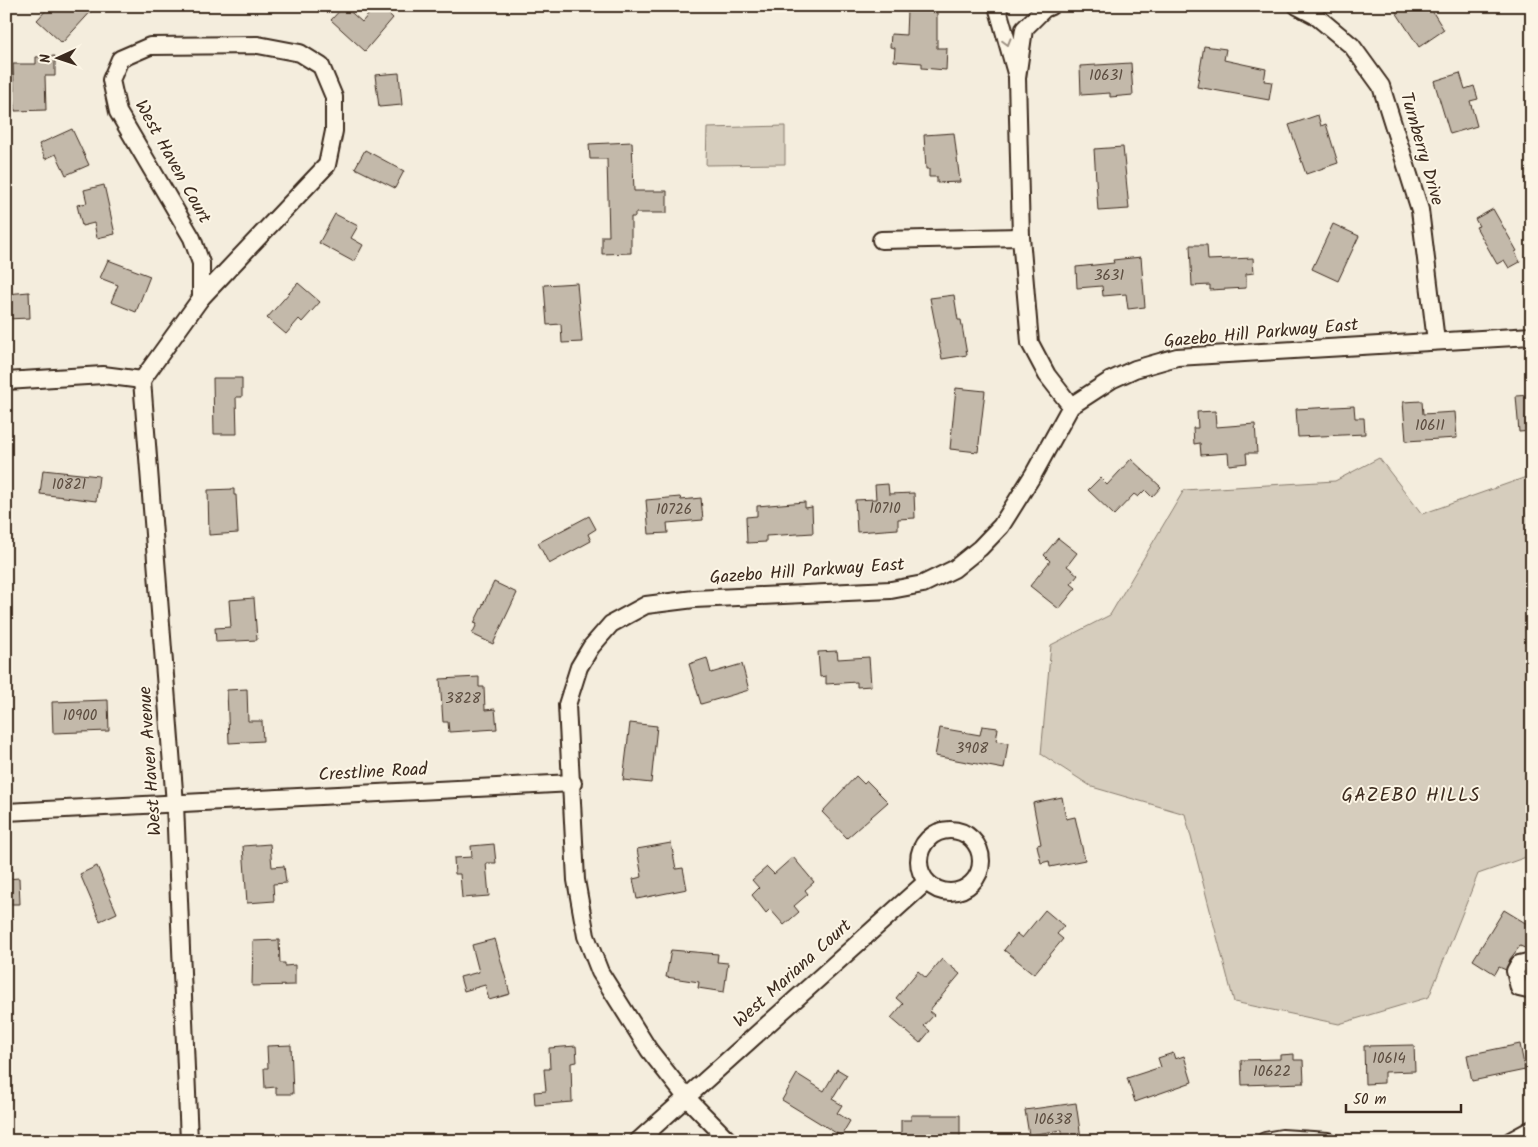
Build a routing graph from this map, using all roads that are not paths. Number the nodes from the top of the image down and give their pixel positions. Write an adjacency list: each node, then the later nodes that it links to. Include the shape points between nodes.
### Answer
1 (997, 6): 4 (street, one-way to 4)
2 (1051, 6): 4 (street, via 1024,29)
3 (1297, 6): 9 (street, Turnberry Drive, via 1316,16 1352,46 1382,86 1420,210)
4 (1017, 78): 5 (street)
5 (1021, 238): 6 (street); 12 (street, via 1030,343 1047,375)
6 (881, 240)
7 (201, 298): 7 (street, West Haven Court, via 326,165 334,131 334,98 321,66 300,53 258,46 150,46 120,59 117,66 112,80 118,112 192,238 201,263); 11 (street, West Haven Court)
8 (1532, 336): 9 (street, Gazebo Hill Parkway East)
9 (1436, 341): 12 (street, Gazebo Hill Parkway East, via 1177,357 1111,380)
10 (6, 380): 11 (street, via 103,375)
11 (142, 380): 14 (street, West Haven Avenue)
12 (1071, 406): 13 (street, Gazebo Hill Parkway East, via 1034,475 1001,526 954,569 923,584 891,590 694,599 646,605 611,624 579,667 567,705)
13 (572, 783): 14 (street, Crestline Road); 19 (street, Gazebo Hill Parkway East, via 576,880 586,936 600,972 619,1003 649,1050)
14 (175, 804): 15 (street, Crestline Road); 21 (street, West Haven Avenue)
15 (6, 812)
16 (926, 882): 19 (street, West Mariana Court)
17 (1532, 961): 18 (street, via 1519,964 1515,971 1518,988)
18 (1532, 991)
19 (686, 1097): 22 (street, West Mariana Court); 23 (street, Gazebo Hill Parkway East)
20 (1532, 1129): 26 (street)
21 (189, 1141)
22 (638, 1141)
23 (729, 1141)
24 (1265, 1141): 25 (street, via 1282,1138)
25 (1328, 1141)
26 (1510, 1141)

